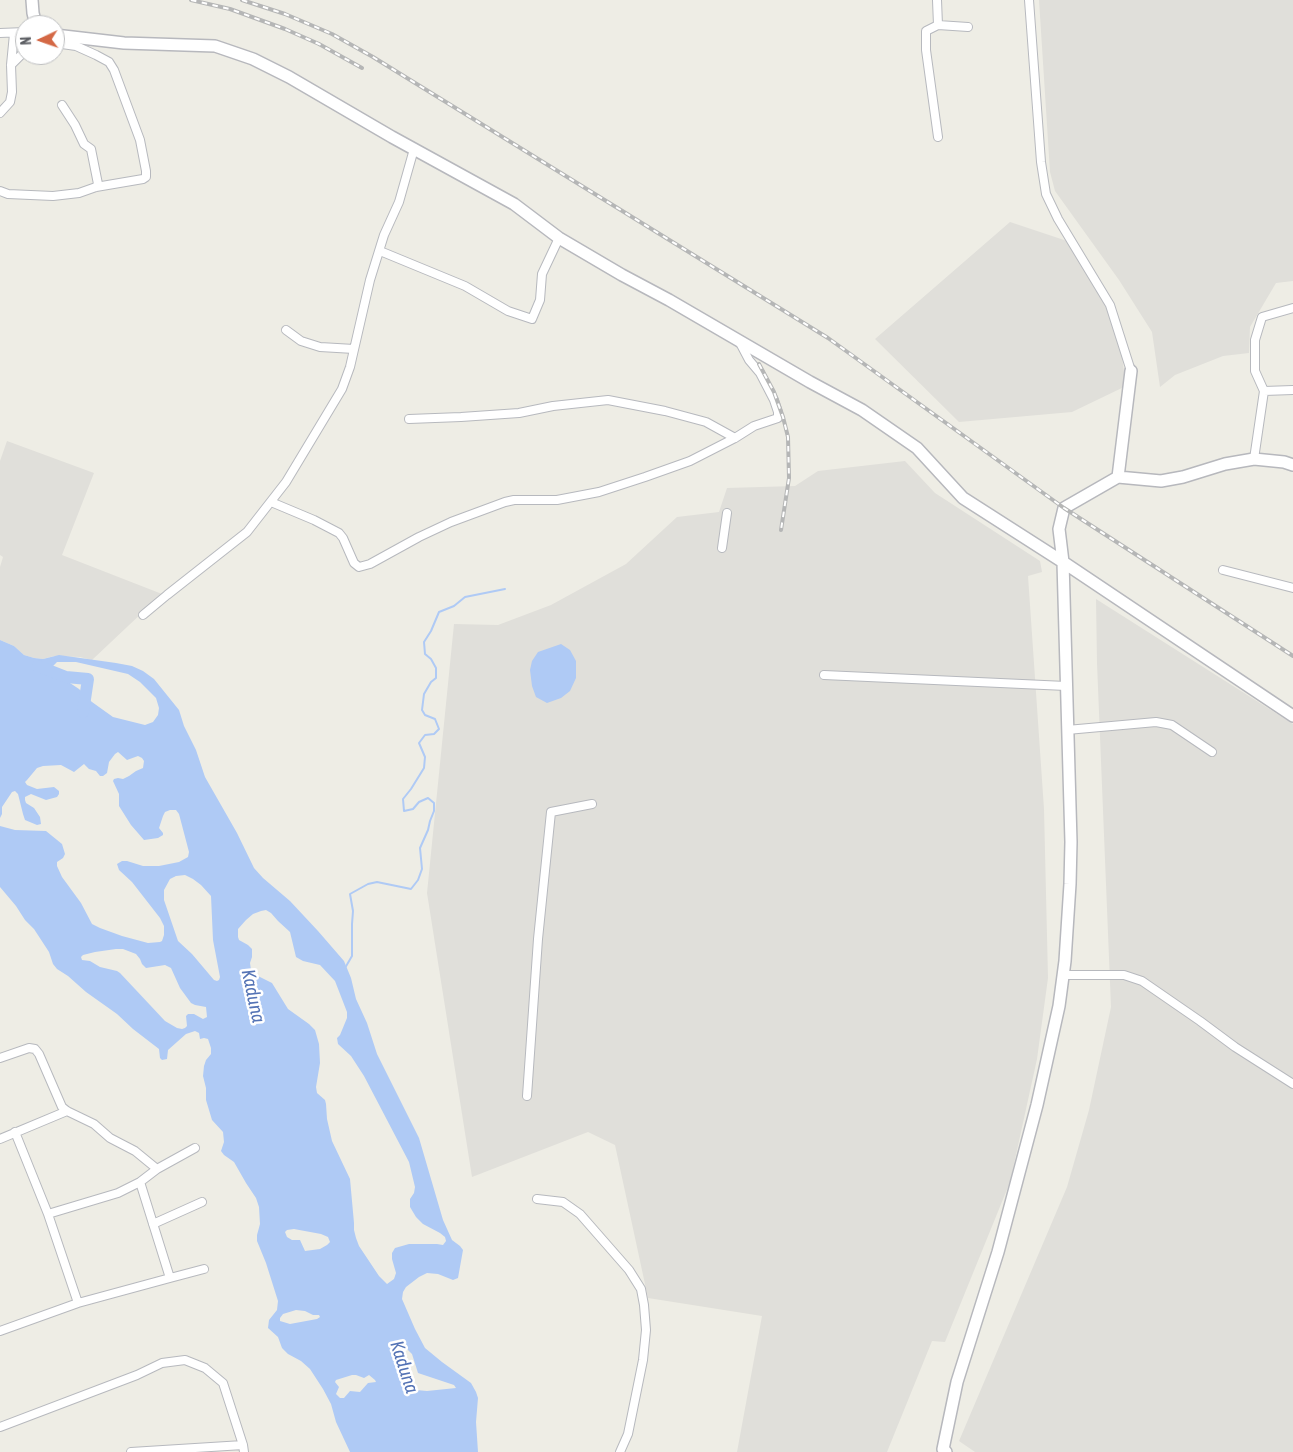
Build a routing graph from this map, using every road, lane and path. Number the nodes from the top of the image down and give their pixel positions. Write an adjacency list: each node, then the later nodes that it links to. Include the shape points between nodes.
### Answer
1 (32, 0): 4 (street)
2 (936, 0): 5 (street)
3 (1029, 0): 25 (street, via 1046,194 1058,220 1110,305)
4 (34, 15)
5 (938, 24): 6 (street); 15 (street, via 926,31 926,50)
6 (968, 26)
7 (0, 33): 8 (street)
8 (14, 34): 12 (street)
9 (65, 37): 16 (street, via 216,46 232,51 289,77)
10 (65, 44): 17 (street, via 76,46 109,62 140,140 146,177)
11 (15, 61): 12 (street)
12 (11, 65): 14 (street, via 10,102)
13 (62, 106): 17 (street, via 84,144 91,149)
14 (0, 113)
15 (938, 137)
16 (414, 148): 19 (street, via 514,204); 20 (street, via 399,202)
17 (96, 187): 18 (street, via 53,196)
18 (0, 191)
19 (558, 238): 20 (street, via 542,274 540,300 532,319 508,311 465,286); 23 (street)
20 (380, 251): 24 (street)
21 (1293, 308): 27 (street, via 1262,317 1255,340 1255,371)
22 (286, 330): 24 (street, via 301,341 320,347)
23 (738, 340): 29 (street, via 774,400 778,418 754,426); 36 (street, via 862,410 917,448 963,498)
24 (354, 350): 33 (street, via 342,389)
25 (1131, 371): 32 (street)
26 (1293, 390): 27 (street)
27 (1264, 391): 30 (street)
28 (409, 419): 29 (street, via 520,413 608,400 706,422)
29 (735, 438): 33 (street, via 690,461 598,492 557,500 506,502 451,522 359,567 339,533)
30 (1254, 459): 31 (street); 32 (street, via 1161,480)
31 (1293, 465)
32 (1118, 477): 36 (street, via 1064,508 1059,528)
33 (271, 502): 39 (street, via 247,532)
34 (726, 513): 35 (street)
35 (722, 548)
36 (1064, 562): 41 (street); 42 (street)
37 (1223, 570): 38 (street)
38 (1293, 588)
39 (143, 615)
40 (824, 675): 41 (street)
41 (1066, 686): 43 (street)
42 (1293, 716)
43 (1068, 730): 44 (street, via 1156,722 1172,725); 46 (street, via 1071,859)
44 (1212, 752)
45 (592, 804): 49 (street, via 551,812)
46 (1063, 975): 48 (street, via 1124,975 1142,981); 66 (street, via 1037,1104 998,1252 957,1382)
47 (0, 1058): 50 (street, via 28,1048 35,1049)
48 (1293, 1084)
49 (527, 1096)
50 (67, 1111): 51 (street); 54 (street, via 94,1124)
51 (14, 1132): 52 (street); 58 (street)
52 (0, 1139)
53 (195, 1148): 54 (street)
54 (157, 1169): 55 (street)
55 (140, 1182): 58 (street, via 108,1197); 59 (street)
56 (536, 1199): 68 (street, via 563,1202 580,1214 629,1270 641,1289 646,1330 644,1352 628,1434)
57 (202, 1202): 59 (street)
58 (48, 1214): 62 (street)
59 (153, 1224): 61 (street)
60 (204, 1269): 61 (street)
61 (170, 1278): 62 (street)
62 (78, 1303): 63 (street)
63 (1, 1327)
64 (0, 1427): 65 (street, via 162,1363 185,1360 205,1368 223,1383)
65 (243, 1449): 67 (street)
66 (943, 1451)
67 (131, 1452)
68 (620, 1452)

